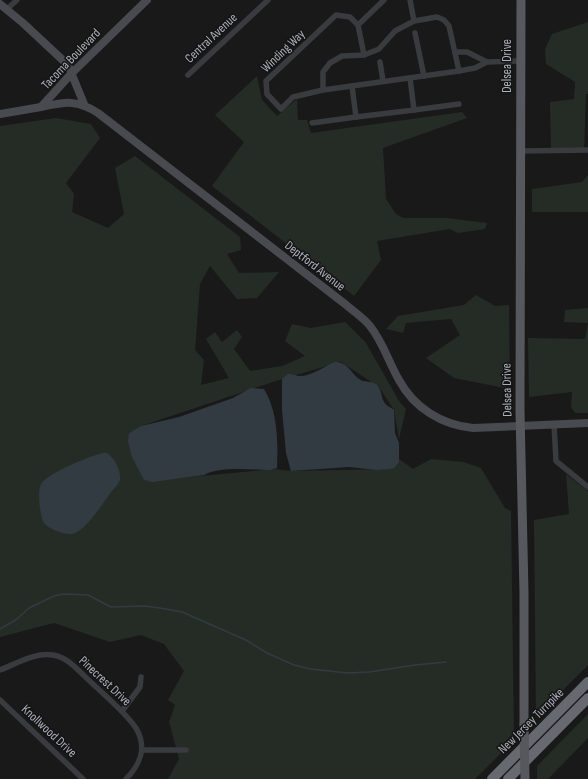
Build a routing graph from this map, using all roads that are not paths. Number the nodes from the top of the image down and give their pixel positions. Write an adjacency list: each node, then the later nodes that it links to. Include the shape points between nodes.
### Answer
1 (18, 0): 7 (street)
2 (147, 0): 17 (street, Tacoma Boulevard)
3 (268, 0): 18 (street, Central Avenue)
4 (384, 0): 9 (street)
5 (410, 0): 8 (street)
6 (521, 0): 13 (main road, Delsea Drive)
7 (3, 7): 17 (street, via 68,65)
8 (414, 21): 11 (street, via 437,17 444,20 449,26); 12 (street, via 395,31 379,49)
9 (358, 25): 12 (street); 23 (street, Winding Way, via 350,17 336,15 266,81 267,94 281,109 293,97)
10 (415, 33): 19 (street)
11 (455, 52): 15 (street, Winding Way, via 467,52); 16 (street)
12 (364, 55): 23 (street, via 342,56 330,63 322,72)
13 (520, 61): 15 (street, Winding Way); 32 (main road, Delsea Drive)
14 (380, 62): 21 (street)
15 (487, 62): 16 (street, Winding Way, via 475,68)
16 (459, 71): 19 (street, Winding Way)
17 (71, 74): 24 (street); 26 (street, Tacoma Boulevard)
18 (188, 75)
19 (424, 76): 20 (street, Winding Way)
20 (410, 78): 21 (street, Winding Way); 27 (street)
21 (383, 81): 22 (street, Winding Way)
22 (352, 86): 23 (street, Winding Way); 29 (street)
23 (323, 90)
24 (84, 104): 26 (street, via 75,102); 35 (street, Deptford Avenue, via 368,324 411,398 437,419 460,427)
25 (459, 104): 27 (street)
26 (41, 107): 28 (street, Tacoma Boulevard)
27 (414, 110): 29 (street)
28 (0, 114)
29 (356, 118): 30 (street)
30 (312, 123)
31 (588, 150): 32 (street)
32 (521, 151): 35 (main road, Delsea Drive)
33 (588, 423): 34 (street, Deptford Avenue)
34 (554, 424): 35 (street, Deptford Avenue); 36 (street, via 556,461)
35 (520, 426): 49 (main road, Delsea Drive, bridge)
36 (588, 487)
37 (0, 670): 42 (street, Pinecrest Drive, via 34,657 60,657 70,663)
38 (141, 677): 42 (street, via 140,687)
39 (588, 682): 47 (highway, New Jersey Turnpike)
40 (588, 698): 48 (highway, New Jersey Turnpike)
41 (0, 700): 45 (street, Knollwood Drive)
42 (122, 711): 43 (street, Pinecrest Drive, via 139,734)
43 (142, 750): 44 (street); 46 (street, via 133,772)
44 (186, 750)
45 (83, 779)
46 (126, 779)
47 (492, 779)
48 (508, 779)
49 (525, 779)

